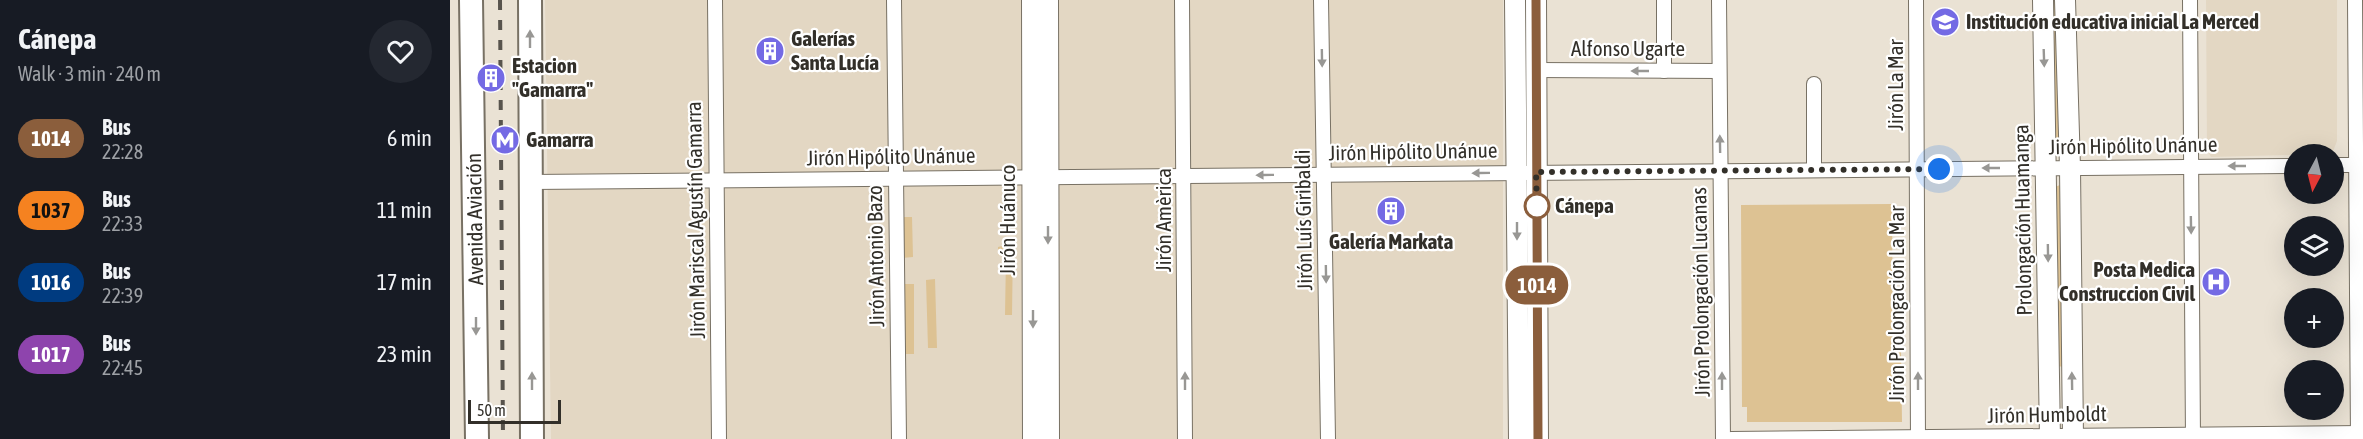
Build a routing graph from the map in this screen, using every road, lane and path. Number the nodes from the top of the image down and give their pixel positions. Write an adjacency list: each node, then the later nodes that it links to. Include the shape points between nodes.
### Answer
1 (471, 0): 44 (main road, Avenida Aviación, one-way to 44)
2 (530, 0): 38 (main road, one-way to 2)
3 (715, 0): 37 (street, Jirón Mariscal Agustín Gamarra)
4 (894, 0): 36 (street, Jirón Antonio Bazo)
5 (1032, 0): 35 (street, Jirón Huánuco)
6 (1048, 0): 35 (street, Jirón Huánuco)
7 (1182, 0): 34 (street, Jirón Amèrica)
8 (1321, 0): 33 (street, Jirón Luís Giribaldi, one-way to 33)
9 (1515, 0): 31 (street)
10 (1536, 0): 18 (street)
11 (1664, 0): 19 (street)
12 (1719, 0): 20 (street, Jirón Prolongación Lucanas)
13 (1916, 0): 28 (street, Jirón La Mar)
14 (2043, 0): 26 (street, Prolongación Huamanga, one-way to 26)
15 (2066, 0): 27 (street)
16 (2190, 0): 24 (street)
17 (2355, 0): 23 (street)
18 (1536, 70): 19 (street, Alfonso Ugarte, one-way to 18); 32 (street)
19 (1664, 71): 20 (street, Alfonso Ugarte)
20 (1719, 71): 30 (street, Jirón Prolongación Lucanas, one-way to 20)
21 (1814, 84): 29 (street)
22 (2344, 165): 23 (street)
23 (2360, 165): 39 (street)
24 (2190, 166): 25 (street, Jirón Hipólito Unánue, one-way to 24); 27 (street, Jirón Hipólito Unánue); 40 (street, one-way to 40)
25 (2284, 166)
26 (2047, 168): 27 (street, Jirón Hipólito Unánue); 28 (street, Jirón Hipólito Unánue, one-way to 28); 42 (street, Prolongación Huamanga, one-way to 42)
27 (2070, 168): 43 (street, one-way to 27)
28 (1917, 169): 29 (street, Jirón Hipólito Unánue); 41 (street, Jirón Prolongación La Mar, one-way to 28)
29 (1814, 170): 30 (street, Jirón Hipólito Unánue)
30 (1720, 171): 32 (street, Jirón Hipólito Unánue); 54 (street, Jirón Prolongación Lucanas, one-way to 30)
31 (1516, 172): 32 (street, Jirón Hipólito Unánue); 33 (street, Jirón Hipólito Unánue, one-way to 33); 52 (street, one-way to 52)
32 (1536, 172): 53 (street)
33 (1324, 174): 34 (street, Jirón Hipólito Unánue, one-way to 34); 51 (street, Jirón Luís Giribaldi, one-way to 51)
34 (1185, 176): 35 (street, Jirón Hipólito Unánue); 50 (street, Jirón Amèrica, one-way to 34)
35 (1040, 177): 36 (street, Jirón Hipólito Unánue); 48 (street, Jirón Huánuco, one-way to 48); 49 (street, Jirón Huánuco, one-way to 49)
36 (896, 178): 37 (street, Jirón Hipólito Unánue); 47 (street, Jirón Antonio Bazo)
37 (716, 180): 38 (street, Jirón Hipólito Unánue); 46 (street, Jirón Mariscal Agustín Gamarra)
38 (531, 182): 45 (main road, one-way to 38)
39 (2360, 435): 40 (street, Jirón Humboldt)
40 (2193, 437): 43 (street, Jirón Humboldt)
41 (1918, 438): 42 (street, Jirón Humboldt); 55 (street, Jirón Humboldt)
42 (2050, 438): 43 (street, Jirón Humboldt)
43 (2073, 438)
44 (477, 439)
45 (532, 439)
46 (719, 439)
47 (899, 439)
48 (1033, 439)
49 (1049, 439)
50 (1185, 439)
51 (1328, 439)
52 (1519, 439)
53 (1538, 439)
54 (1723, 439)
55 (1731, 439)

